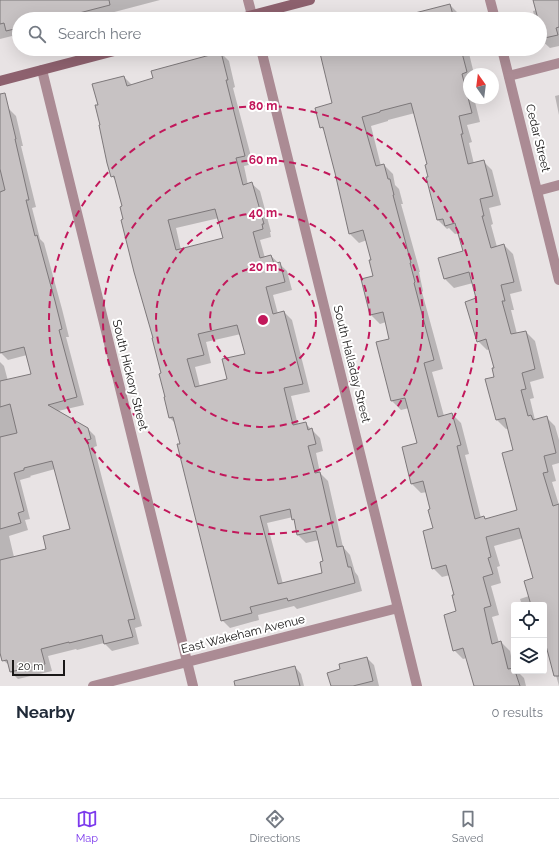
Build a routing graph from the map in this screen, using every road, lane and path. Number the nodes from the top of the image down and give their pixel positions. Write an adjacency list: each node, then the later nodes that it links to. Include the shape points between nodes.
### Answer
1 (248, 0): 4 (street)
2 (310, 0): 5 (street)
3 (490, 0): 6 (street)
4 (252, 12)
5 (270, 12)
6 (493, 12)
7 (95, 56): 11 (street)
8 (262, 56): 17 (street, South Halladay Street)
9 (504, 56): 12 (street, Cedar Street)
10 (559, 63): 12 (street)
11 (42, 70): 13 (street); 18 (street, South Hickory Street)
12 (509, 76): 15 (street, Cedar Street)
13 (0, 81)
14 (559, 185): 15 (street)
15 (537, 191): 16 (street, Cedar Street)
16 (559, 280)
17 (398, 608): 18 (street, East Wakeham Avenue); 21 (street, South Halladay Street)
18 (188, 662): 19 (street, East Wakeham Avenue); 20 (street, South Hickory Street)
19 (93, 686)
20 (193, 686)
21 (417, 686)

